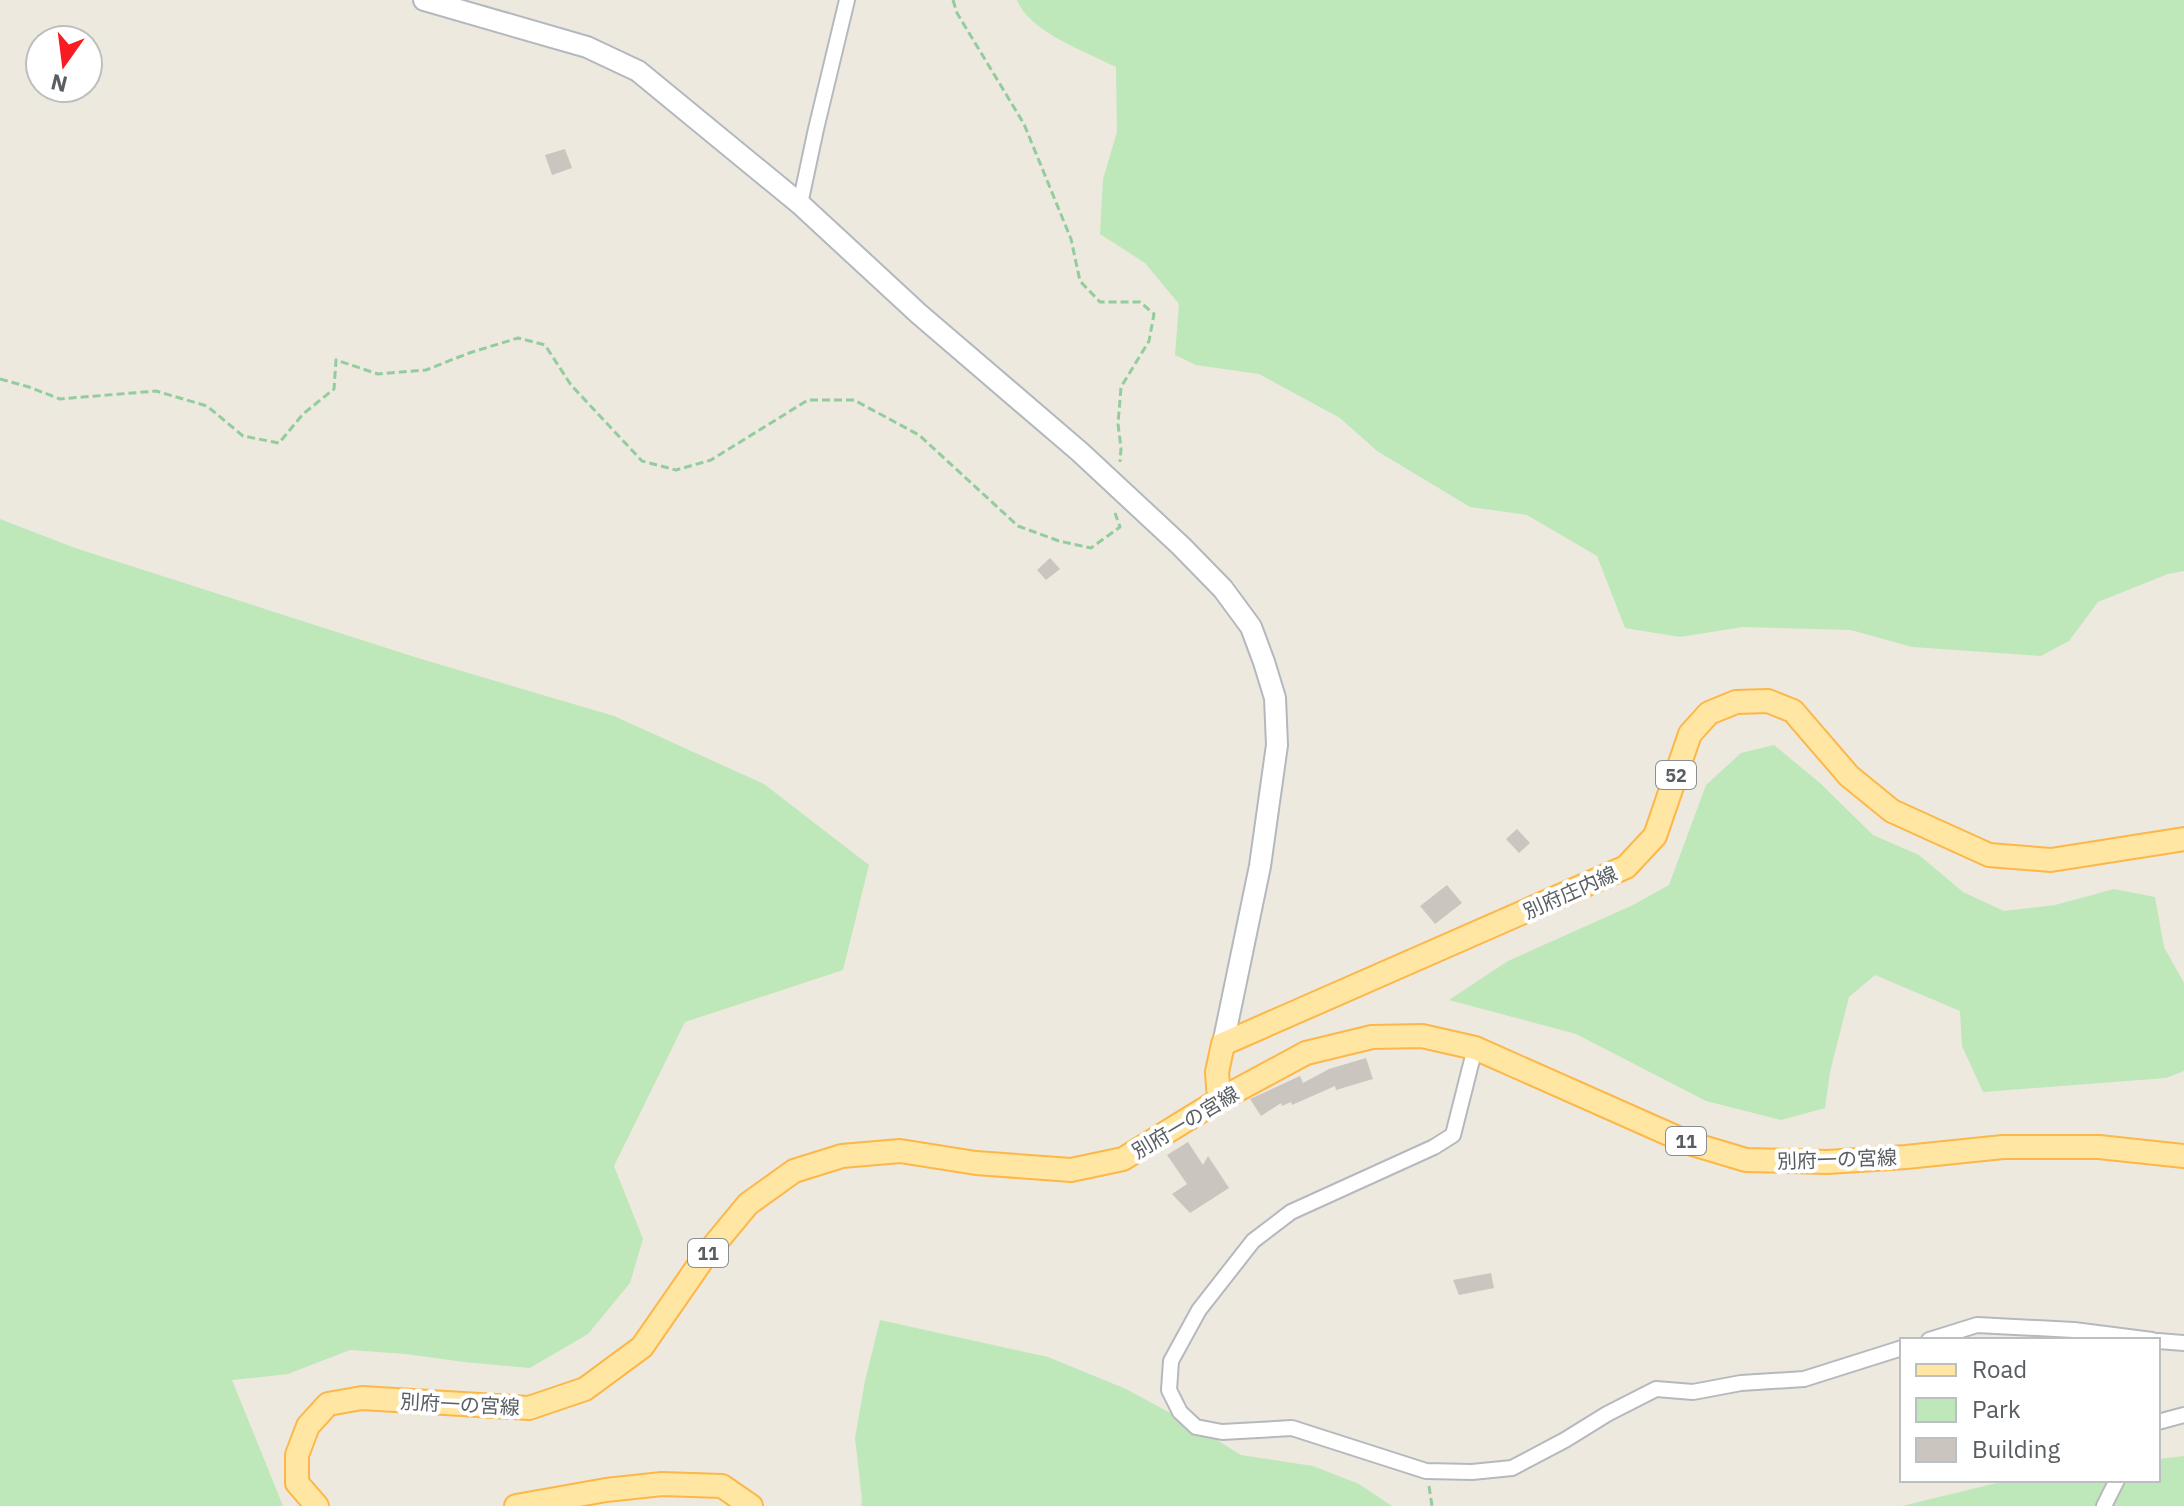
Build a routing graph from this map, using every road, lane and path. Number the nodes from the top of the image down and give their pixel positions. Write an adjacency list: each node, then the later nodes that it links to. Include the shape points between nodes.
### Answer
1 (424, 0): 4 (street, via 587,47 638,71)
2 (847, 0): 4 (street)
3 (953, 0): 6 (path, via 1024,124 1071,239 1080,281 1100,302 1140,302 1154,314 1149,341 1121,387)
4 (800, 204): 6 (street)
5 (0, 379): 6 (path, via 60,399 156,391 207,406 243,436 279,443 334,389 336,360 378,374 426,370 518,338 545,345 571,385 642,461 676,470 711,460 808,400 854,400 919,435 1018,526 1059,541 1091,548 1120,527 1112,504)
6 (1118, 487): 8 (street, via 1223,589 1251,627 1275,698 1277,745 1260,866)
7 (2184, 839): 8 (main road, 別府庄内線 / 52, via 2051,860 1989,855 1892,811 1849,776 1793,711 1768,701 1736,702 1709,713 1690,734 1655,836 1626,867)
8 (1223, 1044): 10 (main road)
9 (1475, 1048): 10 (main road, 別府一の宮線 / 11, via 1422,1036 1372,1037 1306,1053); 11 (main road, 別府一の宮線 / 11, via 1689,1143 1746,1160 1827,1162 2019,1147 2099,1147); 16 (street, via 1453,1135 1291,1212 1253,1241 1214,1289 1171,1361 1169,1390 1180,1412 1196,1427 1222,1432 1292,1428 1426,1471 1512,1468 1656,1389 1693,1392 1804,1379)
10 (1219, 1100): 20 (main road, 別府一の宮線 / 11, via 1123,1159 1071,1170 900,1151 842,1156 794,1171 748,1204 642,1347 585,1389 529,1408 362,1398 328,1404 308,1426 297,1455 297,1483)
11 (2184, 1156)
12 (1935, 1338): 13 (street, via 1977,1325)
13 (2136, 1338)
14 (2160, 1341): 15 (street)
15 (2184, 1343)
16 (1900, 1349)
17 (2184, 1415): 18 (street)
18 (2160, 1421)
19 (2116, 1482): 23 (street)
20 (317, 1506)
21 (516, 1506): 22 (main road, via 662,1484 722,1486)
22 (751, 1506)
23 (2104, 1506)

